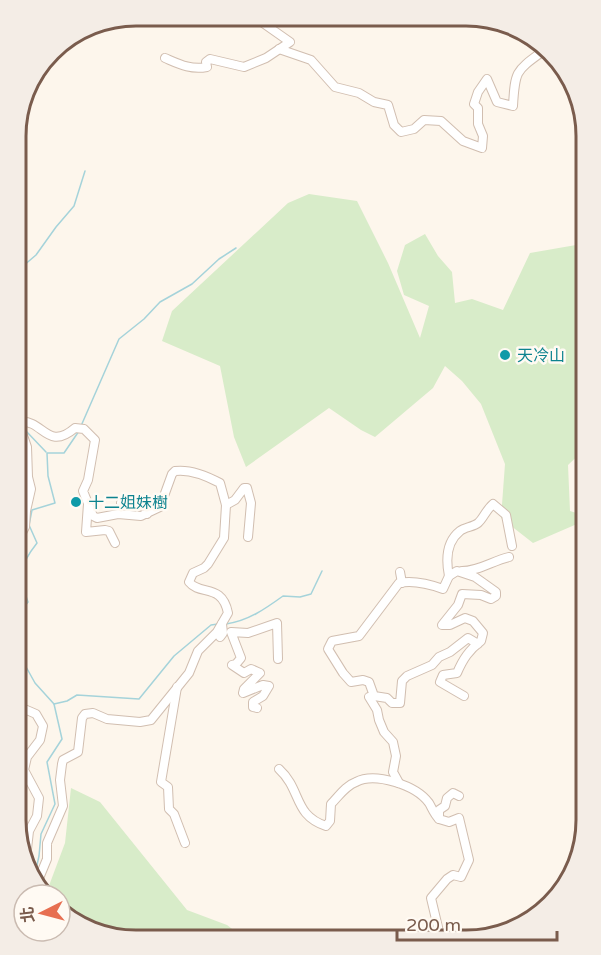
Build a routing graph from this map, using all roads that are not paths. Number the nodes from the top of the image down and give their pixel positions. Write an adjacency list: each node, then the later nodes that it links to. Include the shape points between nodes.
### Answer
1 (268, 26): 2 (street, via 290,42)
2 (279, 50): 3 (street, via 310,60 335,87 388,105 394,125 401,132 414,129 424,120 441,121 463,141 482,148 478,108 474,104 483,84 487,79 497,102 513,106 514,79 520,69); 4 (street, via 244,67 210,59 207,67 194,69)
3 (539, 55)
4 (165, 58)
5 (26, 421): 7 (street, via 49,436 80,428 95,440 83,491)
6 (26, 444): 11 (street, via 31,489)
7 (88, 502): 12 (street, via 93,516 98,518); 15 (street, via 86,532 109,531)
8 (121, 503): 12 (street, via 145,501 150,504)
9 (226, 505): 12 (street, via 220,483 179,470 171,474 160,507); 14 (street, via 248,488); 22 (street, via 224,538 208,564 193,573 189,582 193,587 217,593 228,609)
10 (26, 511): 13 (street)
11 (26, 511)
12 (147, 514)
13 (26, 527)
14 (248, 537)
15 (115, 543)
16 (512, 546): 20 (street, via 506,515 493,504 478,523 460,531 449,545)
17 (508, 557): 18 (street, via 476,570)
18 (457, 571): 20 (street); 25 (street, via 475,577 496,592 494,599 462,594 442,625 465,618 473,621 483,633)
19 (400, 572): 21 (street)
20 (449, 576): 21 (street, via 443,589)
21 (402, 583): 28 (street, via 358,636 332,640 328,649 351,682 369,682)
22 (222, 624): 23 (street); 24 (street); 27 (street, via 198,651 189,673)
23 (231, 632): 26 (street, via 248,633 277,622); 30 (street, via 241,658 232,665 244,673 250,669 260,673 243,693 269,686 253,702)
24 (220, 638)
25 (478, 644): 28 (street, via 468,638 432,665 407,676 402,681 400,703); 29 (street, via 463,659 457,673 443,675 440,682)
26 (278, 659)
27 (178, 686): 39 (street, via 161,782 168,787 169,809); 40 (street, via 151,720 115,720 93,713 82,718 78,752 63,760 63,806 47,843 46,864)
28 (374, 696): 35 (street, via 369,697 378,720 396,751 393,772)
29 (464, 696)
30 (257, 708)
31 (26, 710): 32 (street, via 36,714 43,726 40,740)
32 (26, 761)
33 (279, 769): 35 (street, via 292,783 303,810 314,822 326,826 331,804 353,782 367,777)
34 (26, 774): 38 (street, via 39,798)
35 (399, 783): 37 (street, via 421,795)
36 (459, 796): 37 (street, via 453,793 447,798 445,806 438,810)
37 (439, 819): 41 (street, via 448,822 459,818 469,860 461,878 453,875 447,879 431,898)
38 (28, 841)
39 (185, 843)
40 (41, 875)
41 (439, 930)

